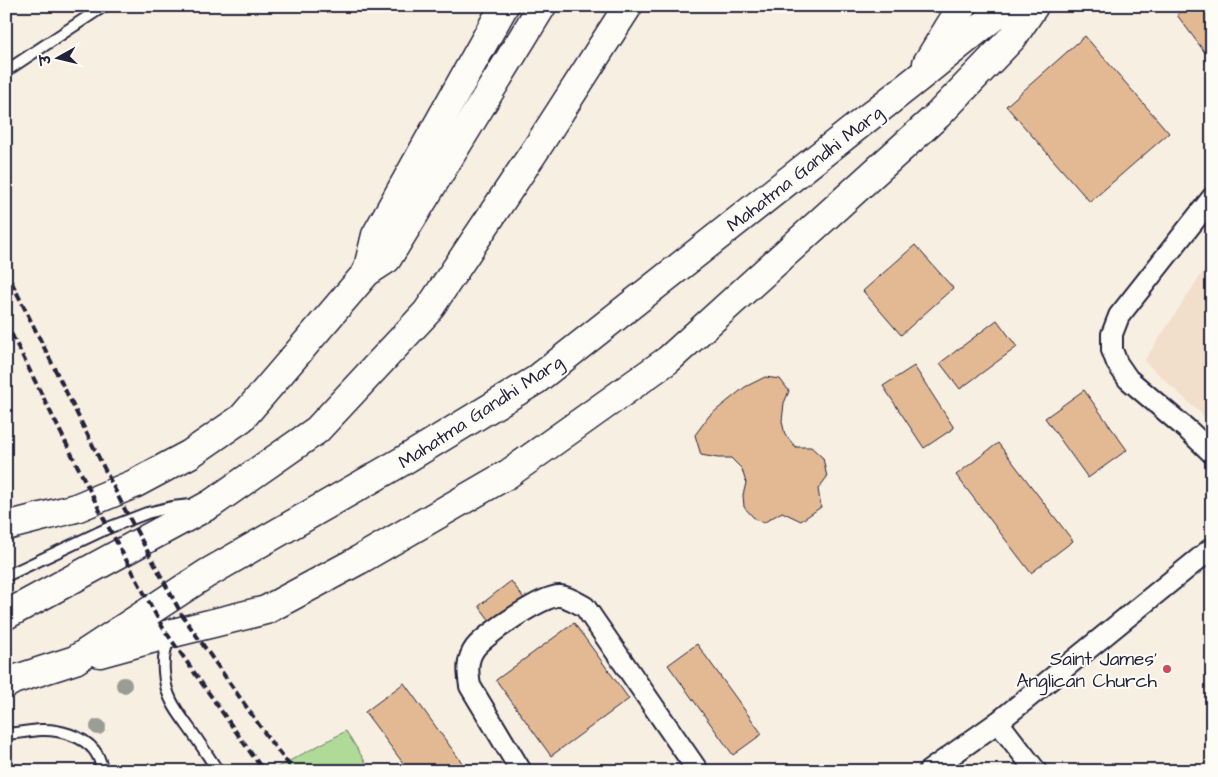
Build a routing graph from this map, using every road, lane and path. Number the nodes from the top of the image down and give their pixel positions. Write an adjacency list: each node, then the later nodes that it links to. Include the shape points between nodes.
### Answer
1 (104, 6): 8 (lane)
2 (504, 6): 11 (highway, via 376,235)
3 (542, 6): 11 (highway, via 387,259)
4 (628, 6): 13 (highway, via 427,312 317,430)
5 (962, 6): 9 (highway, Mahatma Gandhi Marg)
6 (1007, 6): 9 (highway, Mahatma Gandhi Marg)
7 (1034, 6): 18 (highway, via 1013,37 938,115 668,360 508,474 359,560 266,610)
8 (6, 71)
9 (917, 79): 19 (highway, Mahatma Gandhi Marg, via 536,380 402,462 206,574)
10 (1212, 198): 12 (street, via 1119,316 1112,334 1112,350 1116,363 1128,378)
11 (367, 272): 14 (highway, via 242,418 190,454 134,484 76,508)
12 (1212, 452)
13 (211, 504): 16 (lane, via 172,506 147,513); 17 (highway)
14 (6, 526)
15 (1212, 548): 21 (street)
16 (6, 576)
17 (6, 615)
18 (172, 633): 19 (highway); 24 (lane, via 164,656 167,689 172,702)
19 (75, 660): 20 (highway, Mahatma Gandhi Marg)
20 (6, 684)
21 (998, 722): 27 (street); 28 (street)
22 (6, 734): 23 (lane, via 50,730 74,737 93,748)
23 (104, 771)
24 (218, 771)
25 (521, 771): 26 (street, via 470,686 470,659 474,649 487,636 536,604 560,596 585,608)
26 (698, 771)
27 (929, 771)
28 (1036, 771)

